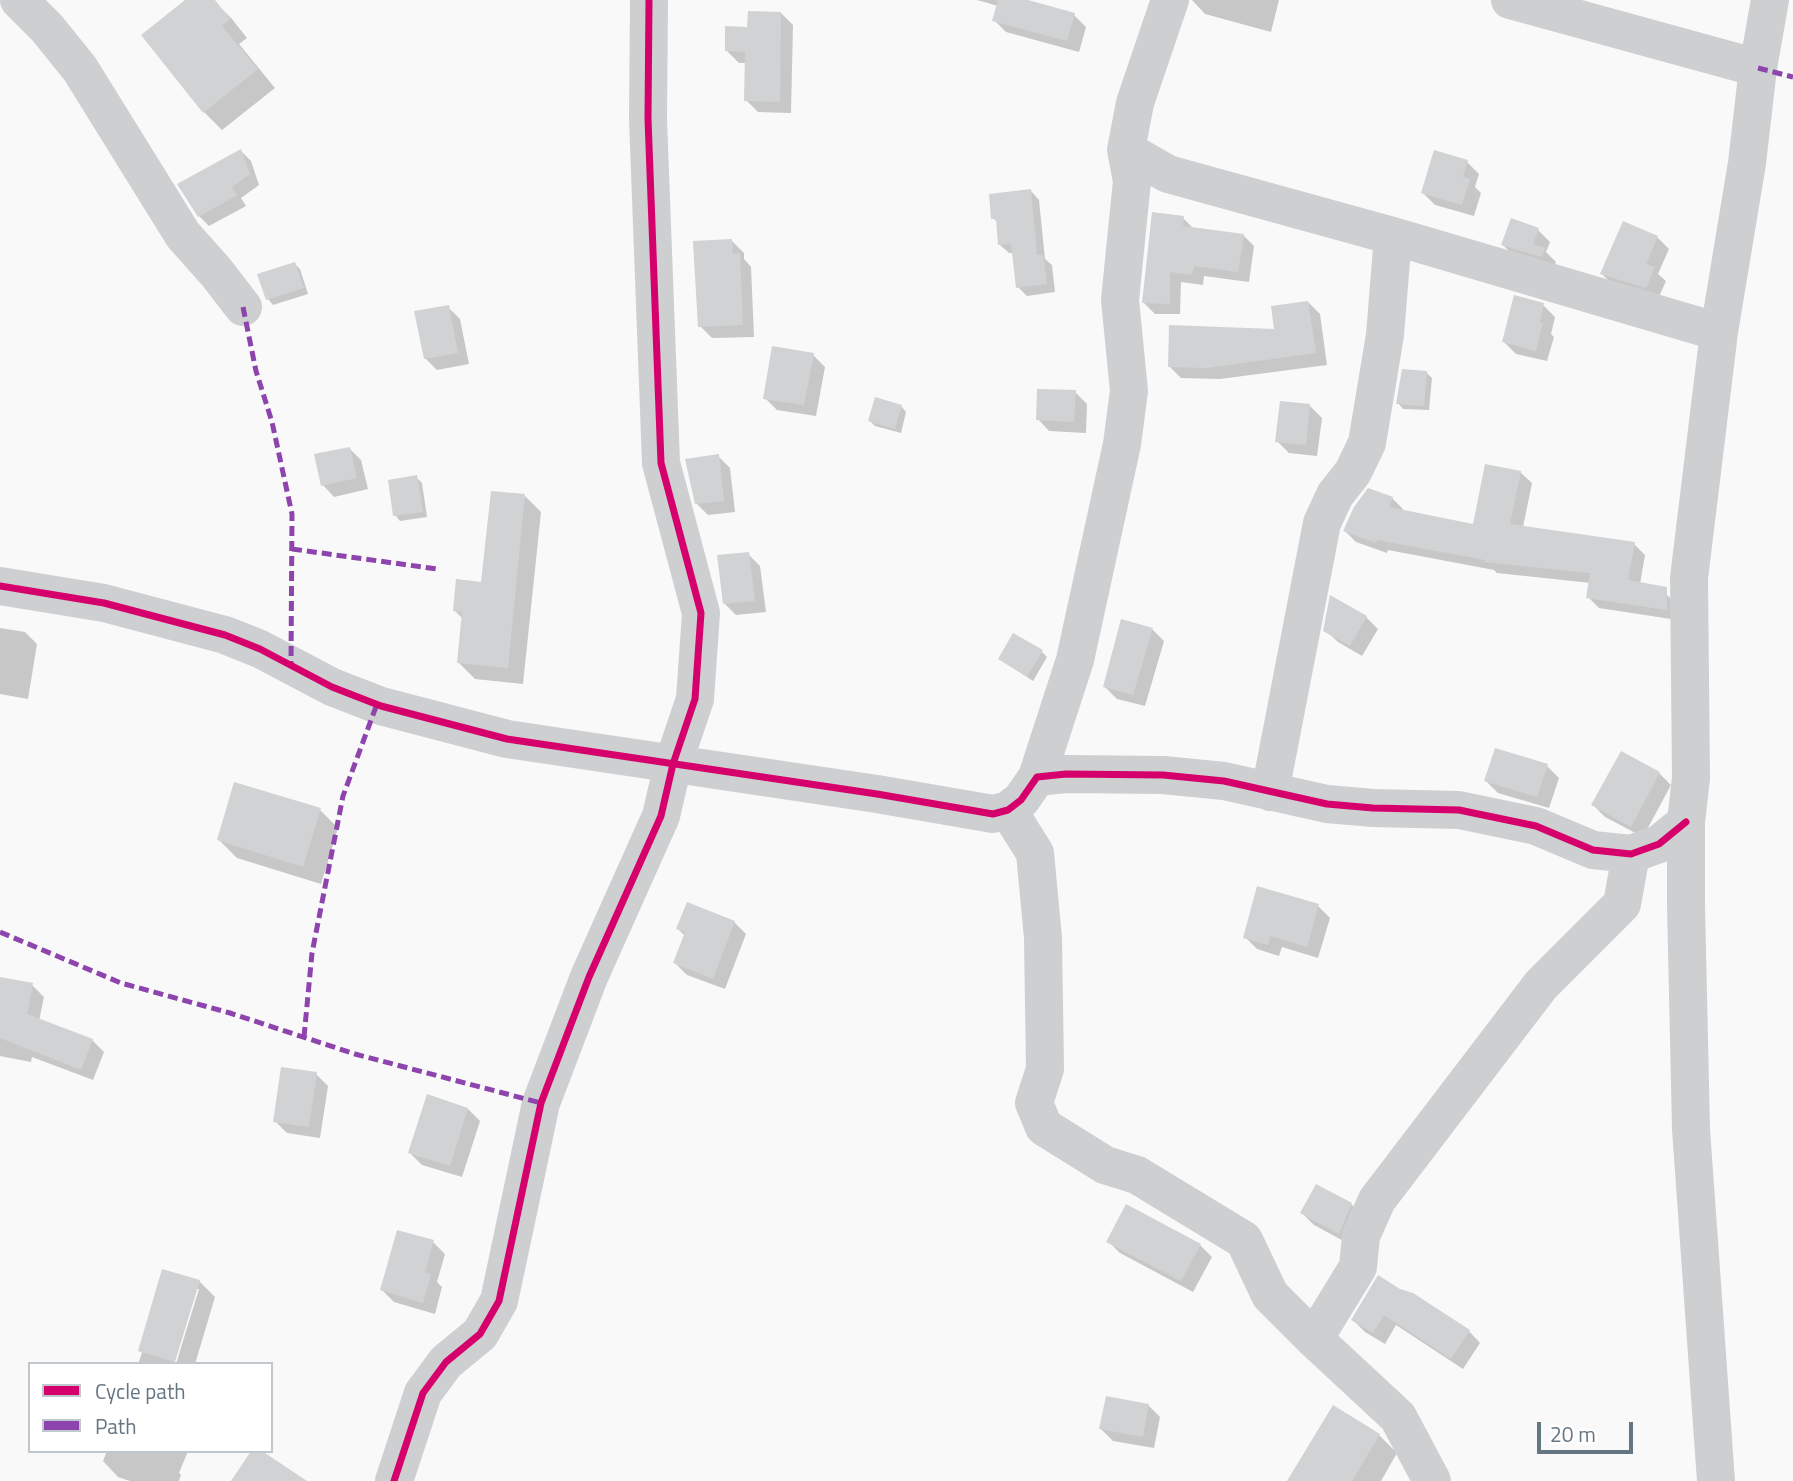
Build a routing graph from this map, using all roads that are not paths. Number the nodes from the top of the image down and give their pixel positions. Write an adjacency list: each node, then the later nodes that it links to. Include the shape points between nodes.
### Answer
1 (19, 0): 9 (street, via 80,69 183,235)
2 (649, 0): 12 (street, via 648,119 661,463 701,612 695,699)
3 (1170, 0): 7 (street, via 1135,103)
4 (1510, 0): 6 (street)
5 (1770, 0): 6 (street)
6 (1758, 68): 10 (street)
7 (1126, 150): 8 (street, via 1168,174); 13 (street, via 1132,181 1120,300 1129,391 1122,444 1075,660)
8 (1393, 236): 10 (street); 14 (street, via 1385,335 1367,443 1322,523)
9 (243, 307)
10 (1719, 332): 16 (street, via 1689,578 1691,778)
11 (0, 586): 12 (street, via 104,603 225,635 332,687 419,717 507,738)
12 (673, 764): 15 (street, via 993,814); 19 (street, via 661,816 589,977 541,1103 499,1301 480,1334 446,1362 423,1393)
13 (1037, 777): 14 (street, via 1163,775 1224,781); 15 (street)
14 (1270, 792): 17 (street, via 1327,804 1459,810 1536,826 1593,850)
15 (1008, 810): 18 (street, via 1035,853 1044,938 1045,1069 1034,1103 1044,1127 1105,1165 1137,1175 1244,1240 1270,1294)
16 (1686, 822): 17 (street, via 1659,844); 21 (street, via 1690,1129)
17 (1631, 853): 18 (street, via 1622,904 1541,985 1377,1200 1361,1236 1359,1267)
18 (1314, 1339): 20 (street, via 1398,1416)
19 (394, 1481)
20 (1432, 1481)
21 (1716, 1481)

